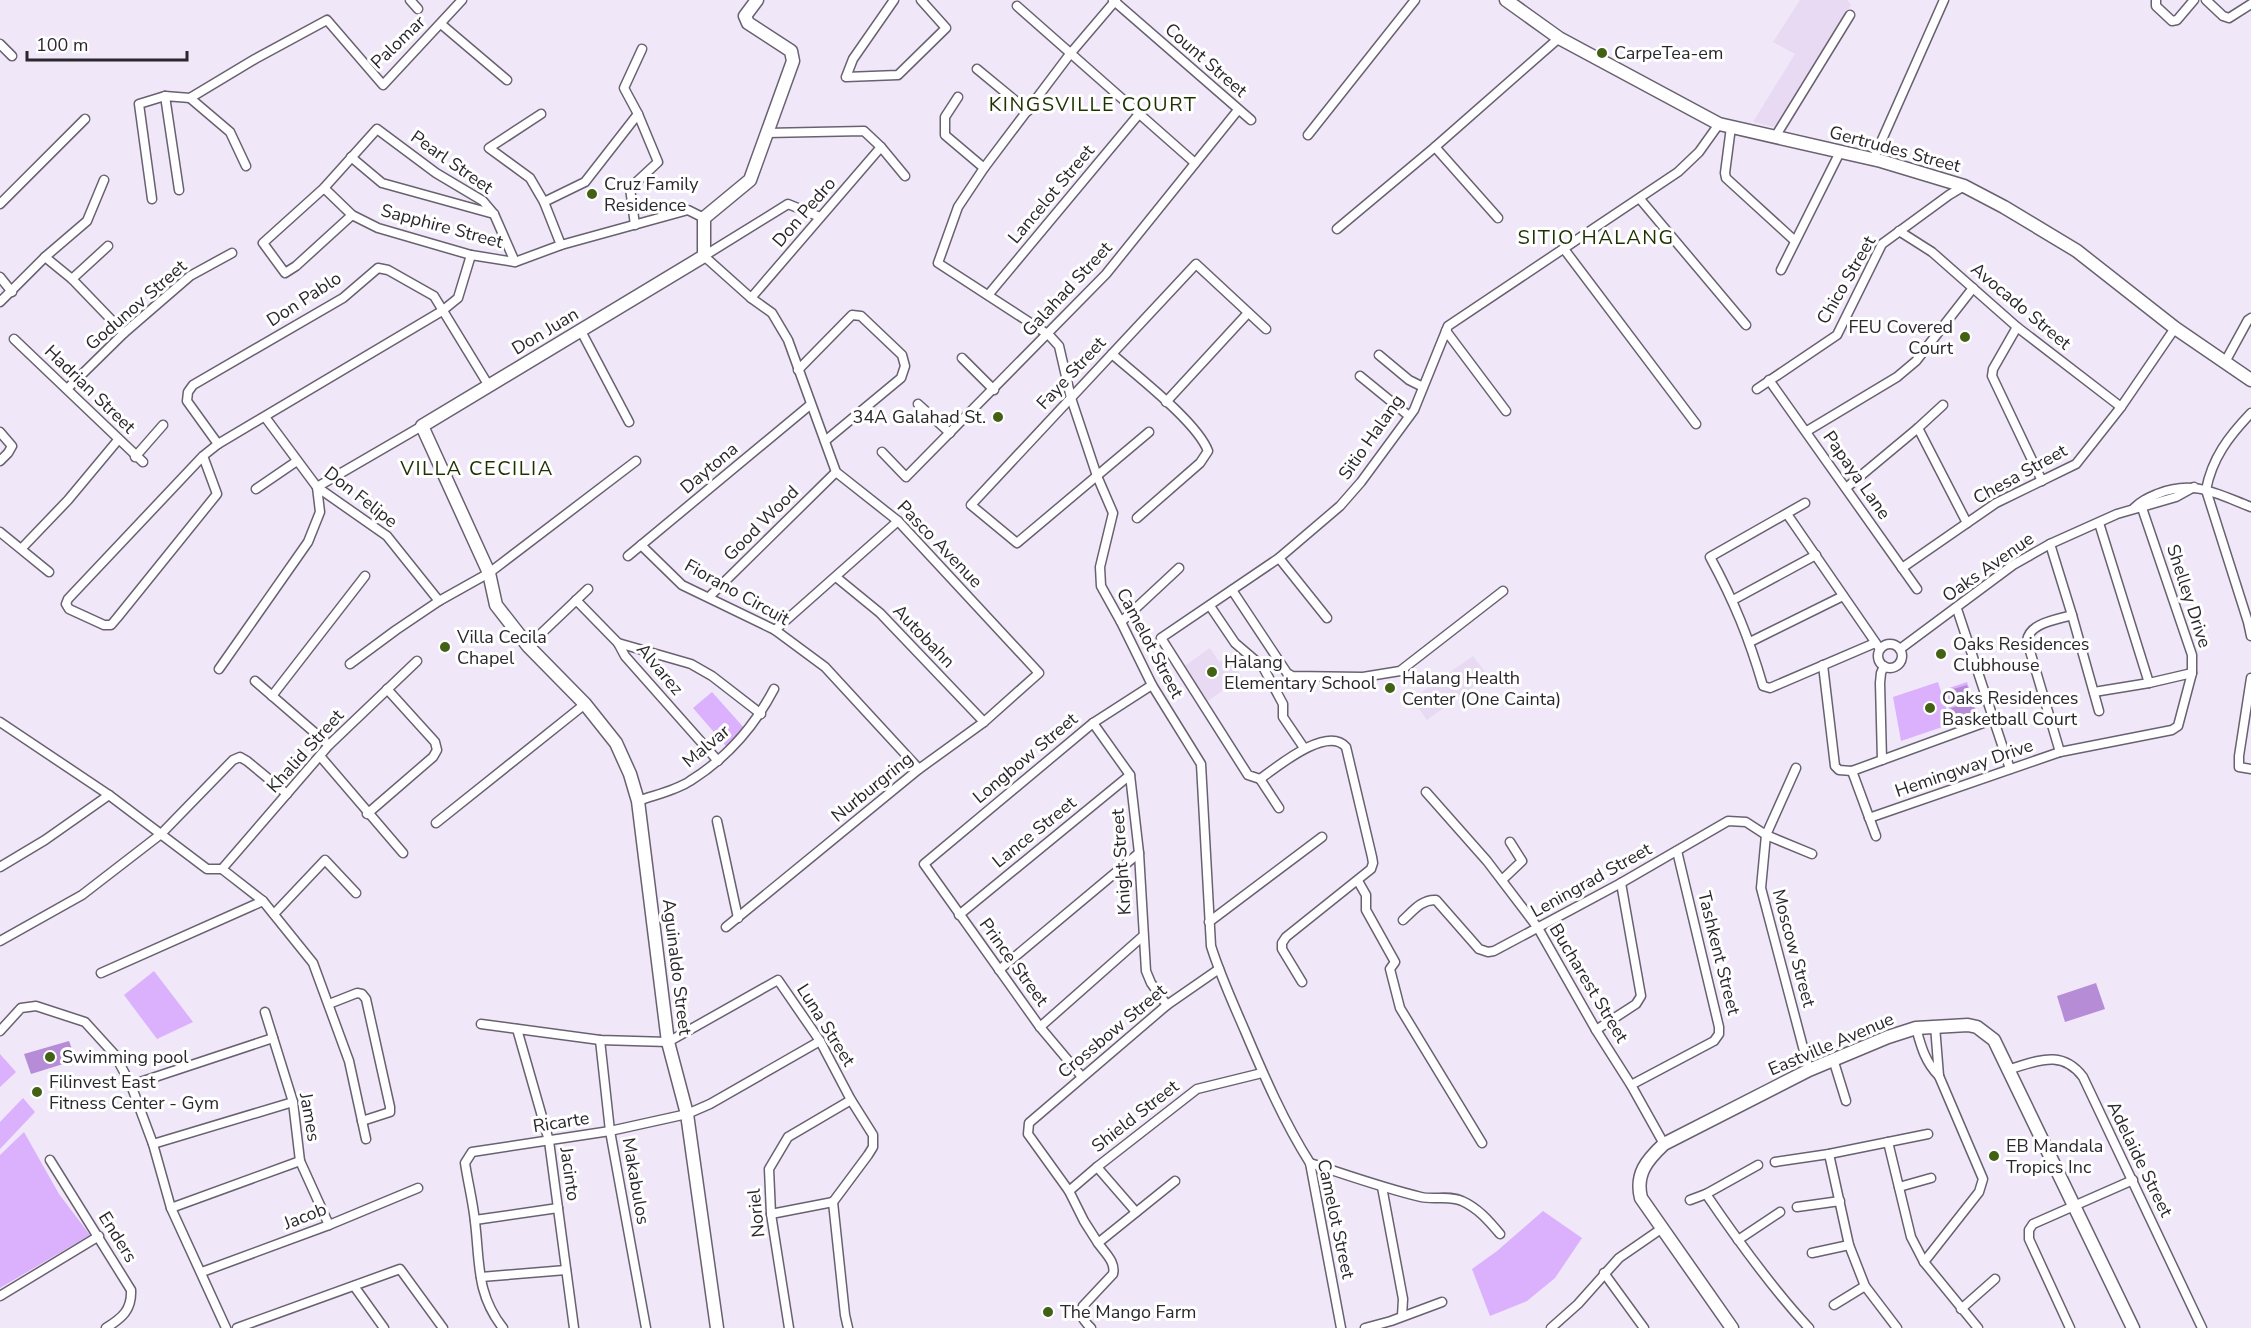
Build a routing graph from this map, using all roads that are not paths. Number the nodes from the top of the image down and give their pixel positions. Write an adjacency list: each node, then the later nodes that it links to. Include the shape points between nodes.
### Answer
1 (410, 0): 15 (street)
2 (462, 0): 17 (street, Palomar)
3 (757, 0): 36 (street, via 745,16 748,23 791,51 793,61)
4 (894, 0): 5 (street, via 853,59 846,77 898,75 946,28)
5 (921, 0)
6 (1415, 0): 37 (street)
7 (1506, 0): 18 (street, Gertrudes Street)
8 (1944, 0): 43 (street)
9 (2156, 0): 10 (street, via 2156,6 2172,21)
10 (2194, 0)
11 (2206, 0): 13 (street, via 2229,18)
12 (1115, 1): 21 (street, Camelot Street); 28 (street, Count Street)
13 (2251, 4)
14 (1017, 6): 21 (street)
15 (418, 9)
16 (1850, 15): 38 (street)
17 (441, 24): 24 (street); 27 (street, Palomar, via 383,85 327,20)
18 (1559, 38): 35 (street, Gertrudes Street); 40 (street)
19 (0, 44): 22 (street)
20 (642, 49): 31 (street, via 624,88)
21 (1070, 54): 29 (street, Camelot Street); 32 (street)
22 (12, 56)
23 (977, 69): 29 (street)
24 (507, 80)
25 (165, 96): 27 (street); 51 (street); 52 (street, via 140,104)
26 (958, 97): 46 (street, via 945,117 945,135)
27 (190, 98): 45 (street, via 230,132)
28 (1238, 110): 34 (street, Count Street); 44 (street, Galahad Street)
29 (1028, 111): 46 (street, Camelot Street)
30 (541, 114): 54 (street, via 489,148 530,178)
31 (638, 114): 54 (street, via 585,182); 61 (street, via 658,162 630,188)
32 (1139, 114): 44 (street); 78 (street, Lancelot Street)
33 (86, 119): 55 (street)
34 (1251, 120)
35 (1725, 126): 38 (street, Gertrudes Street); 53 (street, Sitio Halang, via 1678,172); 64 (street, via 1726,178)
36 (766, 133): 39 (street, via 864,131); 58 (street, via 750,180)
37 (1308, 135)
38 (1775, 137): 41 (street, Gertrudes Street)
39 (881, 147): 47 (street); 59 (street, Don Pedro)
40 (1435, 147): 60 (street); 62 (street)
41 (1840, 152): 43 (street, Gertrudes Street); 64 (street)
42 (351, 157): 50 (street); 56 (street, via 382,183); 56 (street, Pearl Street, via 377,129 436,173 483,201)
43 (1873, 160): 49 (street, Gertrudes Street)
44 (1195, 163): 91 (street, Galahad Street, via 1106,274)
45 (246, 166)
46 (984, 168): 78 (street, Camelot Street, via 958,207 938,263)
47 (905, 176)
48 (104, 180): 71 (street, via 87,221)
49 (1964, 186): 63 (street, Chico Street); 86 (street, Gertrudes Street, via 2077,251)
50 (324, 188): 57 (street, Sapphire Street); 57 (street, via 263,243 285,273)
51 (179, 190)
52 (152, 199)
53 (1640, 199): 67 (street, Sitio Halang); 84 (street)
54 (544, 202): 65 (street)
55 (0, 204)
56 (494, 214): 72 (street, Pearl Street)
57 (352, 215): 69 (street, Sapphire Street, via 378,228)
58 (704, 218): 61 (street, Sapphire Street, via 687,210); 70 (street)
59 (820, 218): 70 (street, via 788,204); 79 (street, Don Pedro)
60 (1498, 218)
61 (635, 225): 65 (street, Sapphire Street)
62 (1338, 229)
63 (1899, 231): 76 (street, Avocado Street, via 1932,252); 99 (street, Chico Street, via 1882,244 1838,335)
64 (1795, 242): 73 (street)
65 (561, 245): 72 (street, Sapphire Street)
66 (108, 246): 75 (street)
67 (1564, 249): 89 (street, Sitio Halang); 117 (street)
68 (232, 253): 90 (street, Godunov Street, via 190,276)
69 (471, 255): 72 (street, Sapphire Street); 81 (street, via 458,298)
70 (704, 256): 79 (street); 88 (street, Don Juan)
71 (45, 257): 75 (street); 77 (street)
72 (515, 262)
73 (1781, 270)
74 (0, 277): 77 (street)
75 (72, 279): 90 (street)
76 (1974, 288): 85 (street, Avocado Street); 121 (street, via 1910,366)
77 (12, 292): 80 (street)
78 (989, 294): 91 (street, Camelot Street)
79 (751, 298): 97 (street, via 772,313 788,340)
80 (0, 303)
81 (442, 311): 101 (street, Don Pablo); 115 (street); 127 (street, Don Pablo, via 434,296 378,268 343,298 193,385 187,401)
82 (1248, 313): 87 (street); 93 (street, Faye Street, via 1196,264); 107 (street)
83 (2251, 318): 96 (street)
84 (1746, 325)
85 (2017, 327): 111 (street, Avocado Street); 137 (street, via 1992,376)
86 (2175, 328): 96 (street, Gertrudes Street); 111 (street, Chesa Street)
87 (1266, 329)
88 (581, 331): 101 (street, Don Juan); 116 (street)
89 (1446, 331): 102 (street, Sitio Halang); 112 (street)
90 (124, 333): 103 (street, Godunov Street)
91 (1049, 335): 105 (street, Galahad Street); 106 (street, Camelot Street, via 1059,346)
92 (14, 339): 103 (street, Hadrian Street)
93 (1112, 354): 106 (street, Faye Street); 107 (street)
94 (1379, 355): 102 (street)
95 (962, 358): 105 (street)
96 (2225, 362): 100 (street, Gertrudes Street)
97 (798, 370): 109 (street); 126 (street, via 852,315 861,316 903,355 902,378)
98 (1360, 376): 114 (street)
99 (1769, 380): 104 (street, Chico Street); 121 (street, Papaya Lane)
100 (2251, 380)
101 (489, 386): 119 (street, Don Juan)
102 (1423, 387): 114 (street, Sitio Halang)
103 (68, 389): 125 (street, Hadrian Street)
104 (1756, 389)
105 (994, 390): 124 (street, Galahad Street)
106 (1071, 398): 136 (street, Camelot Street); 136 (street, Faye Street, via 971,505 1017,543)
107 (1166, 402): 146 (street, via 1204,439 1208,451 1200,463)
108 (918, 404): 124 (street)
109 (810, 405): 126 (street); 152 (street, Daytona)
110 (1943, 405): 120 (street)
111 (2121, 407): 137 (street, Chesa Street, via 2076,464)
112 (1506, 411)
113 (2251, 413): 141 (street, via 2230,434 2217,455)
114 (1409, 416): 156 (street, Sitio Halang, via 1340,506)
115 (265, 417): 127 (street); 132 (street, Don Felipe)
116 (629, 422)
117 (1696, 424)
118 (162, 425): 130 (street)
119 (422, 426): 138 (street, Don Juan); 160 (street, Aguinaldo Street)
120 (1918, 428): 139 (street); 148 (street)
121 (1807, 431): 139 (street, Papaya Lane)
122 (0, 432): 131 (street, via 12,446)
123 (1149, 432): 136 (street)
124 (950, 433): 128 (street, Galahad Street, via 906,477)
125 (118, 440): 130 (street, Hadrian Street); 153 (street)
126 (825, 441): 135 (street)
127 (218, 444): 129 (street)
128 (882, 452)
129 (203, 456): 129 (street, via 68,599 69,609 111,625 217,494)
130 (135, 457): 134 (street, Hadrian Street)
131 (0, 461)
132 (297, 461): 138 (street, Don Felipe); 140 (street)
133 (636, 461): 160 (street)
134 (143, 462)
135 (836, 472): 147 (street, Pasco Avenue); 168 (street, Good Wood)
136 (1097, 476): 176 (street, Camelot Street, via 1113,513 1100,567 1101,586)
137 (2042, 481): 148 (street, Chesa Street, via 1996,503)
138 (317, 487): 171 (street, Don Felipe, via 387,536); 188 (street, via 320,512 308,542)
139 (1846, 488): 158 (street, Papaya Lane)
140 (256, 489)
141 (2206, 490): 143 (street, Oaks Avenue); 144 (street, Oaks Avenue, via 2172,488 2141,501); 178 (street)
142 (1805, 503): 145 (street)
143 (2251, 507)
144 (2138, 508): 149 (street, Oaks Avenue); 190 (street, Shelley Drive, via 2192,655)
145 (1787, 514): 154 (street); 170 (street, via 1710,557)
146 (1137, 518)
147 (898, 521): 162 (street); 189 (street, Pasco Avenue)
148 (1967, 523): 158 (street, Chesa Street)
149 (2099, 523): 151 (street, Oaks Avenue); 193 (street)
150 (0, 532): 153 (street)
151 (2050, 544): 173 (street, Oaks Avenue, via 2013,565); 174 (street)
152 (641, 545): 155 (street, Daytona); 168 (street, Fiorano Circuit, via 682,585)
153 (22, 549): 159 (street)
154 (1816, 555): 167 (street); 170 (street)
155 (628, 556)
156 (1279, 558): 165 (street, Sitio Halang); 175 (street)
157 (1179, 568): 176 (street)
158 (1902, 568): 164 (street, Papaya Lane)
159 (49, 572)
160 (489, 573): 171 (street); 181 (street, Aguinaldo Street, via 496,605)
161 (365, 576): 198 (street)
162 (836, 577): 177 (street); 204 (street, Autobahn, via 880,613)
163 (588, 588): 169 (street)
164 (1917, 589)
165 (1232, 590): 166 (street, via 1287,673 1326,678 1400,671); 172 (street, Sitio Halang)
166 (1503, 591)
167 (1843, 596): 179 (street); 182 (street)
168 (709, 597): 177 (street, Fiorano Circuit)
169 (576, 600): 180 (street, Alvarez); 181 (street)
170 (1733, 600): 179 (street)
171 (439, 602): 185 (street)
172 (1210, 606): 208 (street, via 1235,643 1263,667 1283,704 1283,717); 219 (street, Sitio Halang, via 1161,638 1248,775)
173 (1957, 609): 183 (street, Oaks Avenue); 202 (street)
174 (2072, 615): 197 (street); 209 (street, via 2032,628 2027,636)
175 (1327, 618)
176 (1121, 622): 194 (street, Camelot Street)
177 (775, 630): 214 (street, Fiorano Circuit, via 825,667)
178 (2251, 636)
179 (1750, 642): 186 (street, via 1766,688)
180 (618, 643): 201 (street, via 691,664); 212 (street, Alvarez)
181 (528, 646): 199 (street, Aguinaldo Street)
182 (1878, 646): 183 (street, via 1897,645); 186 (street); 187 (street, via 1878,659)
183 (1900, 649): 187 (street, via 1900,662 1893,667)
184 (417, 661): 195 (street, Khalid Street)
185 (350, 664)
186 (1823, 665): 217 (street, via 1835,766)
187 (1884, 666): 211 (street, via 1880,682)
188 (219, 669)
189 (1039, 673): 204 (street, Nurburgring)
190 (2192, 674): 193 (street); 206 (street, Shelley Drive)
191 (2251, 678): 216 (street, via 2239,767)
192 (255, 681): 198 (street)
193 (2149, 683): 197 (street)
194 (1152, 685): 205 (street, Longbow Street); 250 (street, Camelot Street, via 1201,764)
195 (387, 689): 207 (street, Khalid Street); 225 (street, via 435,742 437,750)
196 (774, 689): 201 (street, Malvar)
197 (2094, 692): 200 (street)
198 (272, 696): 207 (street)
199 (585, 704): 223 (street, Aguinaldo Street, via 616,743); 228 (street)
200 (2099, 711)
201 (761, 714): 212 (street, Malvar)
202 (1994, 719): 211 (street); 215 (street)
203 (0, 722): 221 (street)
204 (984, 723): 214 (street, Nurburgring)
205 (1093, 723): 218 (street, Knight Street); 238 (street, Longbow Street)
206 (2176, 728): 209 (street, Hemingway Drive)
207 (329, 745): 210 (street, Khalid Street)
208 (1304, 748): 219 (street); 242 (street, via 1331,740 1339,740 1346,747 1373,863)
209 (2060, 752): 215 (street, Hemingway Drive)
210 (320, 756): 222 (street, Khalid Street); 225 (street)
211 (1882, 760): 217 (street)
212 (718, 761): 223 (street, Malvar, via 689,782)
213 (1796, 768): 230 (street, Moscow Street)
214 (919, 769): 248 (street, Nurburgring)
215 (2010, 770): 226 (street, Hemingway Drive)
216 (2251, 770)
217 (1852, 771): 226 (street)
218 (1130, 775): 236 (street, Knight Street); 247 (street, Lance Street)
219 (1260, 779): 224 (street)
220 (1426, 792): 241 (street, Bucharest Street)
221 (109, 795): 229 (street); 239 (street)
222 (287, 795): 229 (street, via 240,757); 240 (street, Khalid Street)
223 (638, 801): 272 (street, Aguinaldo Street)
224 (1279, 808)
225 (367, 814): 235 (street)
226 (1869, 818): 231 (street)
227 (717, 821): 248 (street)
228 (436, 823)
229 (161, 834): 240 (street, via 207,869); 254 (street, via 82,896)
230 (1766, 835): 234 (street, Leningrad Street, via 1746,822 1728,821); 237 (street, Leningrad Street); 274 (street, Moscow Street, via 1761,888)
231 (1876, 836)
232 (1322, 837): 250 (street)
233 (1510, 842): 241 (street, via 1522,861)
234 (1677, 851): 243 (street, Leningrad Street); 279 (street, Tashkent Street, via 1719,1034 1714,1041)
235 (403, 853)
236 (1139, 853): 253 (street, Knight Street); 256 (street)
237 (1812, 854)
238 (924, 864): 247 (street, Prince Street)
239 (0, 867)
240 (222, 869): 245 (street)
241 (1502, 880): 252 (street, Bucharest Street)
242 (1358, 881): 258 (street, via 1282,943 1282,950); 291 (street, via 1366,896 1366,910 1395,962 1390,969 1397,1001)
243 (1621, 883): 252 (street, Leningrad Street); 268 (street, via 1641,996 1636,1004)
244 (356, 893): 246 (street, via 325,860)
245 (263, 900): 246 (street); 257 (street)
246 (274, 914): 259 (street, via 313,963)
247 (959, 915): 256 (street, Prince Street)
248 (738, 918): 251 (street, Nurburgring)
249 (1403, 920): 252 (street, Leningrad Street, via 1422,903 1436,900 1479,949 1488,952)
250 (1209, 922): 255 (street, Camelot Street, via 1211,946)
251 (726, 927)
252 (1538, 928): 268 (street, Bucharest Street)
253 (1143, 936): 260 (street, Knight Street, via 1146,971); 264 (street)
254 (0, 941)
255 (1219, 969): 260 (street, Crossbow Street); 276 (street, Camelot Street)
256 (999, 970): 264 (street, Prince Street)
257 (101, 973)
258 (1302, 982)
259 (328, 1004): 285 (street, via 349,1061); 285 (street, via 357,993 366,999 390,1112)
260 (1167, 1005): 278 (street, Crossbow Street)
261 (265, 1012): 269 (street, James)
262 (481, 1024): 266 (street)
263 (1935, 1026): 265 (street, Eastville Avenue); 275 (street, Eastville Avenue, via 1977,1027 1994,1040); 277 (street)
264 (1040, 1027): 278 (street, Prince Street)
265 (1916, 1028): 273 (street, Eastville Avenue); 277 (street, via 1930,1067)
266 (517, 1029): 270 (street); 289 (street, Jacinto)
267 (0, 1030): 280 (street, via 21,1008 36,1006 86,1022 114,1055)
268 (1596, 1030): 279 (street, Bucharest Street)
269 (273, 1038): 280 (street); 283 (street, James)
270 (600, 1040): 272 (street); 286 (street, Makabulos)
271 (820, 1041): 272 (street, Luna Street, via 778,980); 281 (street, Luna Street); 284 (street, Ricarte)
272 (668, 1042): 284 (street, Aguinaldo Street)
273 (1833, 1059): 274 (street, Eastville Avenue); 282 (street)
274 (1809, 1070): 293 (street, Eastville Avenue)
275 (2010, 1070): 302 (street, Adelaide Street, via 2046,1059 2062,1060 2073,1066 2083,1077); 313 (street, Eastville Avenue)
276 (1262, 1073): 298 (street, Camelot Street); 300 (street, Shield Street, via 1197,1089)
277 (1939, 1076): 328 (street, via 1983,1179 1979,1192)
278 (1082, 1077): 307 (street, Crossbow Street, via 1029,1123 1028,1134)
279 (1631, 1084): 293 (street, Bucharest Street)
280 (131, 1085): 292 (street)
281 (851, 1100): 311 (street, Luna Street, via 873,1135 873,1147); 318 (street, Noriel, via 788,1137 769,1169)
282 (1846, 1101)
283 (293, 1102): 292 (street); 296 (street, James)
284 (687, 1114): 286 (street, Ricarte); 350 (street, Aguinaldo Street)
285 (362, 1121): 288 (street)
286 (610, 1131): 289 (street, Ricarte); 349 (street, Makabulos)
287 (1928, 1134): 290 (street)
288 (366, 1139)
289 (549, 1141): 315 (street, Jacinto); 319 (street, Ricarte, via 472,1152 465,1163)
290 (1888, 1142): 294 (street); 305 (street)
291 (1482, 1143)
292 (153, 1144): 314 (street)
293 (1664, 1144): 321 (street, Eastville Avenue, via 1649,1157 1638,1187)
294 (1829, 1154): 297 (street); 310 (street)
295 (50, 1160): 323 (street, Enders)
296 (300, 1161): 314 (street); 320 (street, James)
297 (1775, 1162)
298 (1310, 1163): 304 (street); 354 (street, Camelot Street)
299 (1758, 1165): 308 (street)
300 (1097, 1167): 307 (street, Shield Street); 316 (street)
301 (1931, 1178): 305 (street)
302 (2133, 1180): 313 (street); 363 (street, Adelaide Street)
303 (1175, 1181): 316 (street)
304 (1382, 1187): 322 (street, via 1425,1198 1458,1199 1480,1212); 340 (street, via 1403,1299)
305 (1899, 1187): 328 (street, via 1911,1237)
306 (418, 1188): 320 (street, Jacob)
307 (1069, 1191): 325 (street)
308 (1706, 1194): 309 (street); 324 (street)
309 (1690, 1200)
310 (1840, 1201): 312 (street); 326 (street)
311 (833, 1202): 318 (street); 352 (street)
312 (1797, 1207)
313 (2074, 1207): 361 (street, via 2033,1224 2029,1230 2029,1239); 362 (street, Eastville Avenue)
314 (171, 1208): 330 (street)
315 (558, 1208): 319 (street); 329 (street, Jacinto)
316 (1137, 1212): 325 (street)
317 (1780, 1212): 324 (street)
318 (771, 1214): 351 (street, Noriel)
319 (475, 1220): 332 (street, Ricarte)
320 (329, 1225): 330 (street, Jacob)
321 (1661, 1229): 331 (street); 358 (street, Eastville Avenue)
322 (1500, 1234)
323 (99, 1236): 336 (street); 342 (street, Enders, via 131,1290 128,1309)
324 (1738, 1240): 359 (street)
325 (1098, 1243): 353 (street, via 1114,1270 1083,1306 1083,1319)
326 (1849, 1245): 327 (street); 335 (street)
327 (1812, 1253)
328 (1924, 1262): 339 (street)
329 (566, 1270): 332 (street); 348 (street, Jacinto)
330 (202, 1272): 343 (street)
331 (1604, 1273): 356 (street); 357 (street)
332 (481, 1277): 347 (street, Ricarte, via 491,1312)
333 (1995, 1279): 339 (street)
334 (354, 1286): 344 (street); 345 (street); 346 (street, via 400,1269)
335 (1865, 1286): 338 (street); 341 (street)
336 (0, 1296)
337 (1442, 1302): 340 (street)
338 (1834, 1305)
339 (1961, 1309): 360 (street)
340 (1402, 1316): 355 (street)
341 (1893, 1327)
342 (106, 1328)
343 (226, 1328)
344 (237, 1328)
345 (384, 1328)
346 (443, 1328)
347 (503, 1328)
348 (574, 1328)
349 (645, 1328)
350 (717, 1328)
351 (789, 1328)
352 (848, 1328)
353 (1092, 1328)
354 (1341, 1328)
355 (1365, 1328)
356 (1551, 1328)
357 (1644, 1328)
358 (1732, 1328)
359 (1809, 1328)
360 (1978, 1328)
361 (2070, 1328)
362 (2133, 1328)
363 (2202, 1328)

